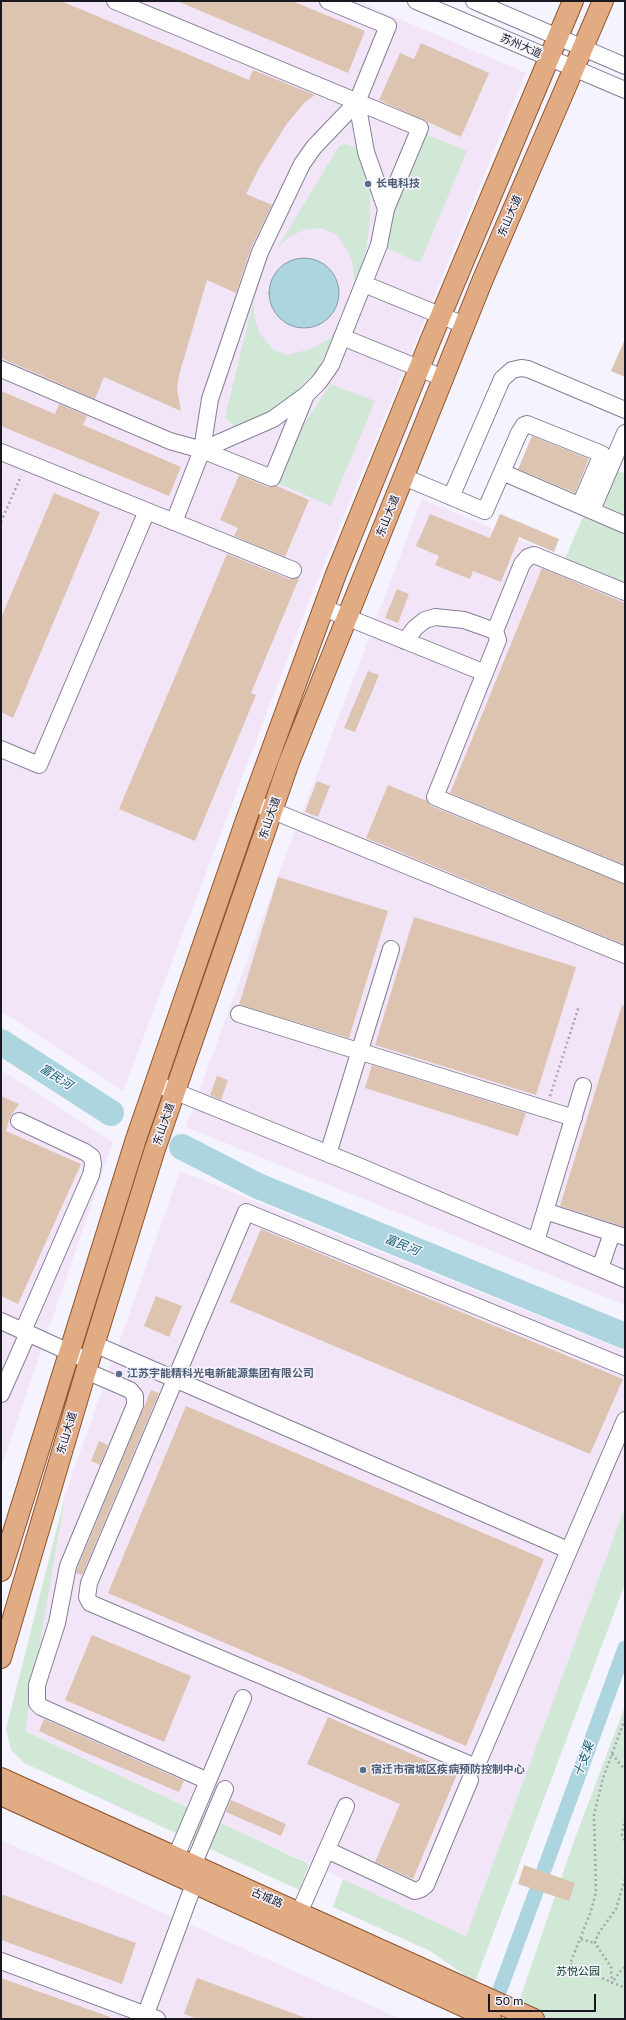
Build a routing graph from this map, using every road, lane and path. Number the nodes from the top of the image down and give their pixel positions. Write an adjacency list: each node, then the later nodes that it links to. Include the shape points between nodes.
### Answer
1 (115, 1): 13 (street)
2 (328, 1): 13 (street, via 388,26)
3 (416, 1): 9 (street, 苏州大道)
4 (474, 1): 7 (street, 苏州大道)
5 (573, 1): 7 (main road, 东山大道)
6 (603, 1): 8 (main road, 东山大道)
7 (556, 37): 8 (street, 苏州大道); 9 (main road, 东山大道)
8 (582, 48): 10 (street, 苏州大道); 11 (main road, 东山大道)
9 (549, 58): 11 (street, 苏州大道); 16 (main road, 东山大道)
10 (625, 66)
11 (573, 68): 12 (street, 苏州大道); 17 (main road, 东山大道)
12 (625, 90)
13 (357, 102): 14 (street, via 366,152); 14 (street, via 420,128); 25 (street, via 314,147 302,164 260,252 210,400)
14 (386, 209): 15 (street, via 380,244)
15 (364, 284): 16 (street); 18 (street)
16 (441, 315): 17 (street); 20 (main road, 东山大道)
17 (464, 325): 21 (main road, 东山大道)
18 (342, 337): 20 (street); 22 (street, via 331,365)
19 (1, 369): 25 (street, via 170,441)
20 (419, 369): 21 (street); 39 (main road, 东山大道)
21 (443, 378): 30 (main road, 东山大道)
22 (306, 396): 25 (street, via 273,419); 25 (street, via 272,478)
23 (625, 410): 31 (street, via 528,369 512,370 502,379)
24 (625, 433): 28 (street)
25 (202, 450): 35 (street)
26 (1, 452): 27 (street)
27 (27, 462): 33 (street); 34 (path)
28 (619, 464): 32 (street)
29 (502, 472): 31 (street, via 485,511); 32 (street); 32 (street, via 524,425 534,425 602,454)
30 (404, 477): 31 (street); 40 (main road, 东山大道)
31 (452, 497)
32 (586, 508): 36 (street)
33 (147, 511): 35 (street); 44 (street, via 39,765)
34 (1, 522)
35 (174, 522): 37 (street)
36 (625, 524)
37 (292, 570)
38 (625, 592): 41 (street, via 534,554 522,564)
39 (324, 608): 40 (street); 45 (main road, 东山大道)
40 (348, 617): 42 (street); 46 (main road, 东山大道, via 289,762)
41 (495, 631): 42 (street, via 464,620 435,617 425,620); 43 (street, via 498,640)
42 (405, 641): 43 (street)
43 (485, 674): 47 (street, via 435,797)
44 (1, 749)
45 (252, 802): 46 (street); 53 (main road, 东山大道)
46 (273, 810): 49 (street); 55 (main road, 东山大道)
47 (625, 875)
48 (391, 949): 52 (street)
49 (625, 955)
50 (579, 1006): 56 (path)
51 (239, 1014): 52 (street)
52 (360, 1051): 56 (street); 59 (street)
53 (155, 1084): 55 (street); 67 (main road, 东山大道)
54 (583, 1086): 57 (street)
55 (175, 1091): 59 (street); 68 (main road, 东山大道)
56 (546, 1109): 57 (street)
57 (574, 1118): 60 (street)
58 (19, 1121): 66 (street, via 86,1152 92,1157 93,1165)
59 (328, 1154): 62 (street)
60 (545, 1211): 61 (street); 62 (street)
61 (619, 1235): 63 (street)
62 (536, 1242): 63 (street)
63 (600, 1268): 64 (street)
64 (625, 1279)
65 (1, 1321): 66 (street)
66 (25, 1332): 67 (street); 71 (street)
67 (70, 1353): 68 (street); 74 (main road, 东山大道)
68 (90, 1359): 70 (street); 75 (main road, 东山大道); 82 (street, via 130,1390 135,1396 135,1405 68,1566 57,1624 37,1685 37,1703)
69 (625, 1367): 70 (street, via 246,1212)
70 (175, 1378): 73 (street); 73 (street, via 169,1398 89,1583 87,1597 90,1603 476,1767)
71 (1, 1394)
72 (625, 1420): 73 (street)
73 (568, 1550)
74 (1, 1571)
75 (1, 1658)
76 (243, 1698): 82 (street)
77 (625, 1719): 78 (path)
78 (612, 1754): 79 (path); 93 (path, via 594,1815 596,1892)
79 (625, 1770)
80 (1, 1778): 89 (main road, 古城路)
81 (470, 1780): 88 (street, via 426,1885 421,1889 415,1891)
82 (208, 1781): 89 (street)
83 (225, 1789): 90 (street)
84 (1, 1795): 89 (main road, 古城路)
85 (346, 1806): 88 (street)
86 (625, 1819): 87 (path, via 622,1835)
87 (625, 1841)
88 (326, 1850): 92 (street)
89 (172, 1864): 90 (main road, 古城路)
90 (192, 1876): 92 (main road, 古城路); 99 (main road, 古城路); 100 (street)
91 (625, 1879): 94 (path, via 616,1909 598,1934)
92 (299, 1913): 99 (main road, 古城路)
93 (581, 1939): 94 (path); 97 (path, via 570,1964)
94 (595, 1943): 97 (path, via 611,1966)
95 (1, 1961): 100 (street)
96 (625, 1967): 97 (path)
97 (612, 1983): 98 (path)
98 (625, 1988)
99 (491, 2010): 101 (main road, 古城路)
100 (149, 2018)
101 (534, 2019)

